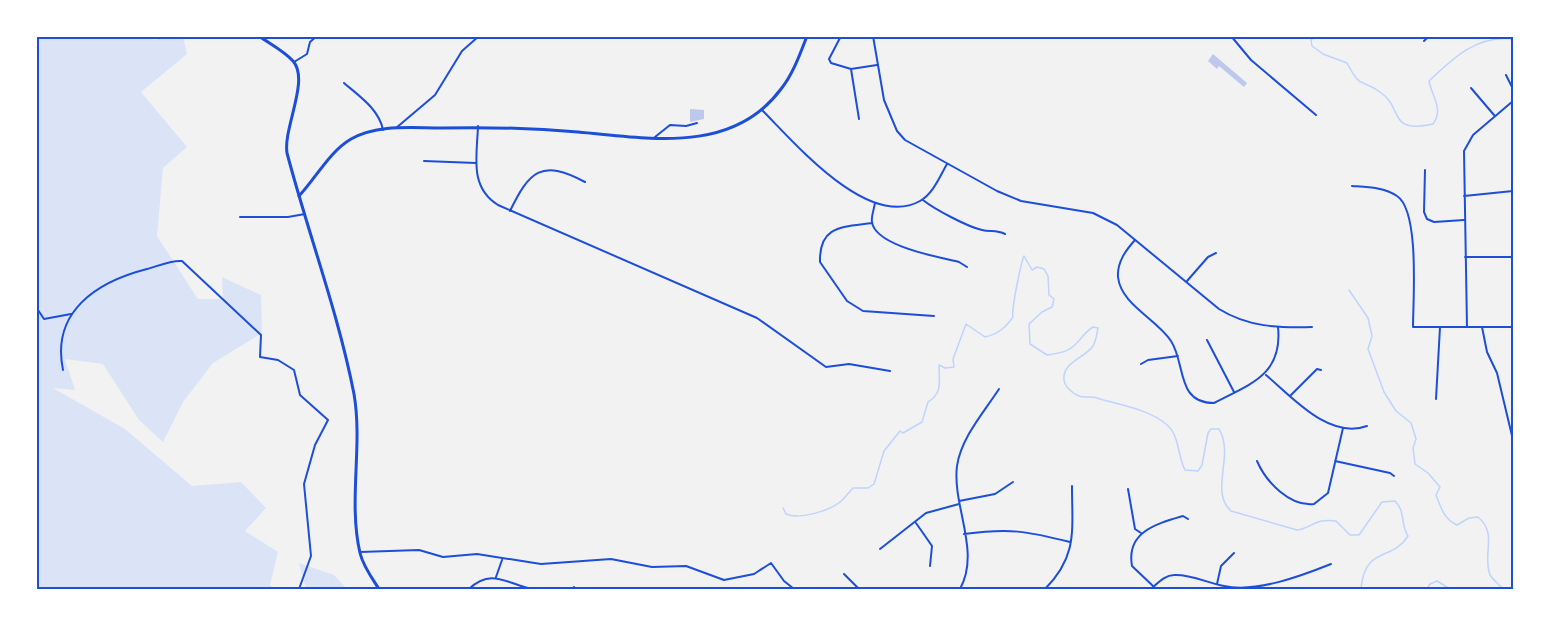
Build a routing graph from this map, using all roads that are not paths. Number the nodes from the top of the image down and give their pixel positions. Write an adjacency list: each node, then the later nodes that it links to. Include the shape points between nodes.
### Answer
1 (259, 36): 11 (main road)
2 (317, 36): 3 (street); 11 (street, via 310,42 307,54)
3 (339, 36)
4 (479, 36): 25 (street, via 462,51 435,95)
5 (807, 36): 19 (main road, via 781,90)
6 (841, 36): 13 (street, via 829,59)
7 (873, 36): 12 (street)
8 (1231, 36): 20 (street, via 1251,60)
9 (1429, 36): 10 (street)
10 (1424, 42)
11 (294, 62): 35 (main road, via 299,78 286,147)
12 (878, 64): 13 (street); 30 (street, via 884,100 897,131 915,147)
13 (851, 69): 22 (street)
14 (1506, 75): 17 (street)
15 (344, 83): 26 (street, via 369,105)
16 (1471, 88): 21 (street)
17 (1513, 89)
18 (1513, 101): 21 (street)
19 (761, 109): 27 (main road, via 731,128 708,136); 38 (street, via 812,160)
20 (1316, 115)
21 (1494, 115): 36 (street, via 1473,135 1464,151)
22 (859, 119)
23 (697, 123): 27 (street, via 670,125)
24 (478, 126): 25 (main road); 27 (main road); 29 (street)
25 (396, 128): 26 (main road)
26 (383, 130): 35 (main road, via 357,137 340,147)
27 (653, 139)
28 (424, 161): 29 (street)
29 (476, 162): 39 (street, via 476,174 485,196)
30 (947, 164): 37 (street); 45 (street, via 1021,201 1093,213)
31 (1425, 170): 42 (street, via 1427,219)
32 (585, 182): 39 (street, via 564,172 542,171 527,179)
33 (1352, 186): 56 (street, via 1380,189 1399,196 1404,204 1411,229 1413,327)
34 (1513, 191): 36 (street)
35 (299, 196): 40 (main road)
36 (1464, 196): 42 (street)
37 (922, 200): 38 (street, via 905,207); 44 (street, via 938,212 982,230)
38 (875, 203): 43 (street)
39 (510, 211): 65 (street, via 757,318 826,367 849,364)
40 (305, 214): 41 (street); 87 (main road, via 354,396)
41 (240, 217)
42 (1464, 220): 47 (street)
43 (872, 222): 49 (street, via 876,231 892,242); 53 (street, via 832,230 823,240 820,262 848,301 863,311)
44 (1005, 234)
45 (1135, 240): 50 (street); 61 (street, via 1122,256 1119,267 1122,289 1166,333)
46 (1216, 253): 50 (street, via 1208,256)
47 (1465, 256): 48 (street); 57 (street)
48 (1513, 257)
49 (967, 267)
50 (1187, 281): 54 (street, via 1237,320)
51 (36, 307): 52 (street, via 44,319)
52 (71, 314): 63 (street, via 59,350); 99 (street, via 118,277 182,261 258,332 262,341 260,357 278,360 294,370 300,395 328,420 315,445 304,484 310,559)
53 (934, 316)
54 (1278, 327): 55 (street); 66 (street, via 1277,355)
55 (1312, 327)
56 (1440, 327): 57 (street); 70 (street)
57 (1467, 327): 58 (street)
58 (1482, 327): 59 (street); 73 (street)
59 (1513, 327)
60 (1206, 340): 68 (street)
61 (1178, 356): 62 (street); 68 (street, via 1186,390 1194,398 1214,403)
62 (1141, 364)
63 (63, 370)
64 (1321, 370): 69 (street, via 1317,369)
65 (890, 371)
66 (1266, 375): 68 (street); 69 (street)
67 (999, 389): 80 (street, via 962,449 957,464)
68 (1234, 392)
69 (1290, 396): 72 (street, via 1321,420)
70 (1436, 399)
71 (1367, 426): 72 (street)
72 (1343, 428): 75 (street)
73 (1513, 440)
74 (1257, 461): 75 (street, via 1286,497 1306,505 1322,500 1328,493)
75 (1335, 461): 76 (street)
76 (1394, 476)
77 (1013, 482): 80 (street, via 995,494)
78 (1072, 486): 85 (street)
79 (1128, 489): 83 (street, via 1135,529)
80 (959, 502): 82 (street, via 933,510); 84 (street)
81 (1188, 519): 83 (street, via 1183,516)
82 (916, 522): 86 (street); 91 (street, via 932,546)
83 (1141, 533): 97 (street, via 1132,547 1132,566)
84 (964, 534): 85 (street, via 1022,530); 104 (street, via 967,569)
85 (1072, 543): 105 (street, via 1068,559)
86 (880, 549)
87 (360, 552): 89 (street, via 419,550 443,557 477,554); 100 (main road)
88 (1234, 553): 95 (street, via 1221,566)
89 (502, 560): 93 (street); 102 (street, via 541,564 603,559 652,567 686,566 724,580 754,574 771,563)
90 (1331, 564): 94 (street, via 1291,580)
91 (930, 566)
92 (844, 574): 103 (street)
93 (496, 577): 96 (street); 101 (street, via 479,581)
94 (1270, 583): 98 (street); 106 (street)
95 (1218, 584): 97 (street, via 1173,574); 98 (street)
96 (528, 588)
97 (1153, 588)
98 (1222, 588)
99 (299, 589)
100 (379, 589)
101 (469, 589)
102 (794, 589)
103 (859, 589)
104 (960, 589)
105 (1045, 589)
106 (1270, 589)

